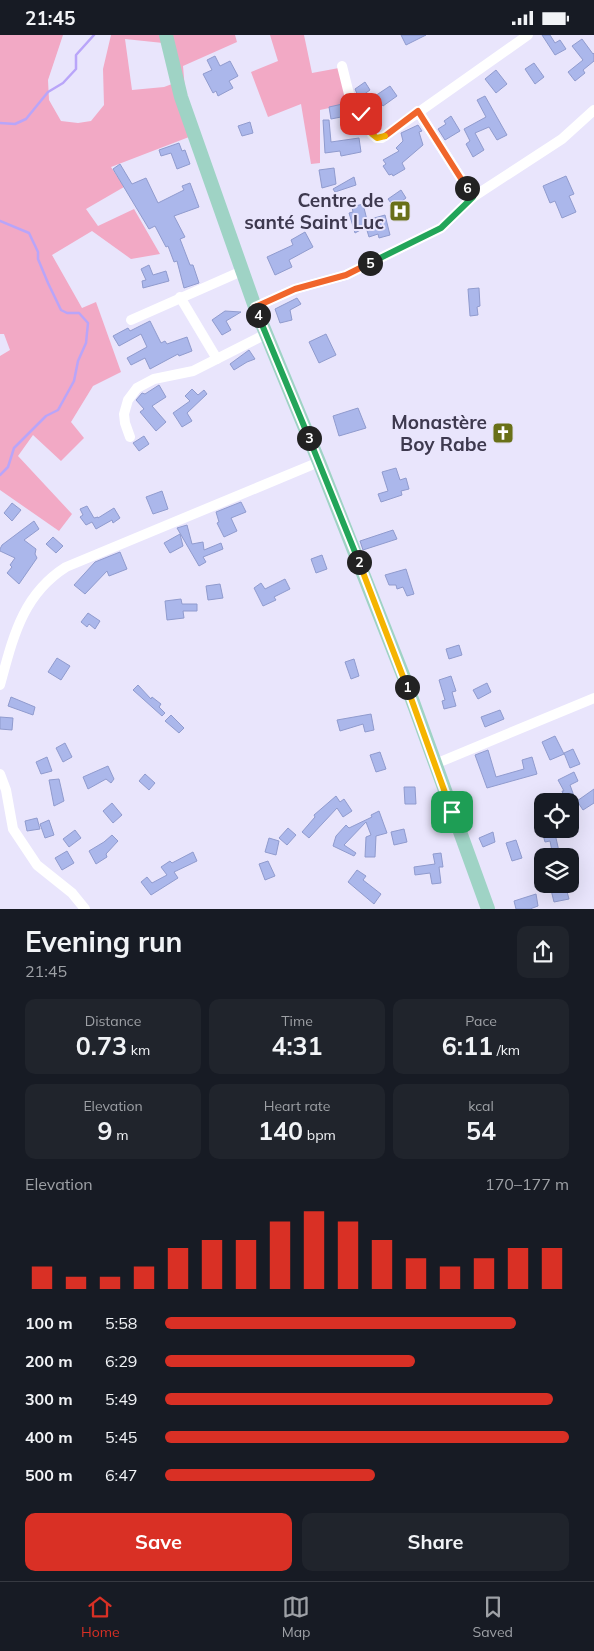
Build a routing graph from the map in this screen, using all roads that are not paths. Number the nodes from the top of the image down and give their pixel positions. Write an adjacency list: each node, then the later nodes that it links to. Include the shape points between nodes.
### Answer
1 (166, 35): 7 (main road, via 181,97)
2 (528, 35): 5 (street)
3 (342, 66): 5 (street, via 349,94 377,138 382,138)
4 (594, 110): 6 (street, via 562,139)
5 (418, 111): 6 (street)
6 (473, 197): 9 (street, via 441,228 382,258 346,275 295,289)
7 (242, 271): 8 (street); 9 (main road)
8 (180, 297): 10 (street); 12 (street)
9 (255, 307): 11 (main road)
10 (131, 321)
11 (266, 334): 12 (street); 14 (main road)
12 (217, 359): 13 (street, via 186,374 154,379 137,388 124,414)
13 (130, 437)
14 (319, 462): 15 (street, via 66,567 52,576 26,607); 17 (main road)
15 (0, 685)
16 (594, 698): 17 (street)
17 (435, 764): 20 (main road)
18 (0, 775): 19 (street, via 13,829 37,865 72,893)
19 (85, 909)
20 (488, 909)

